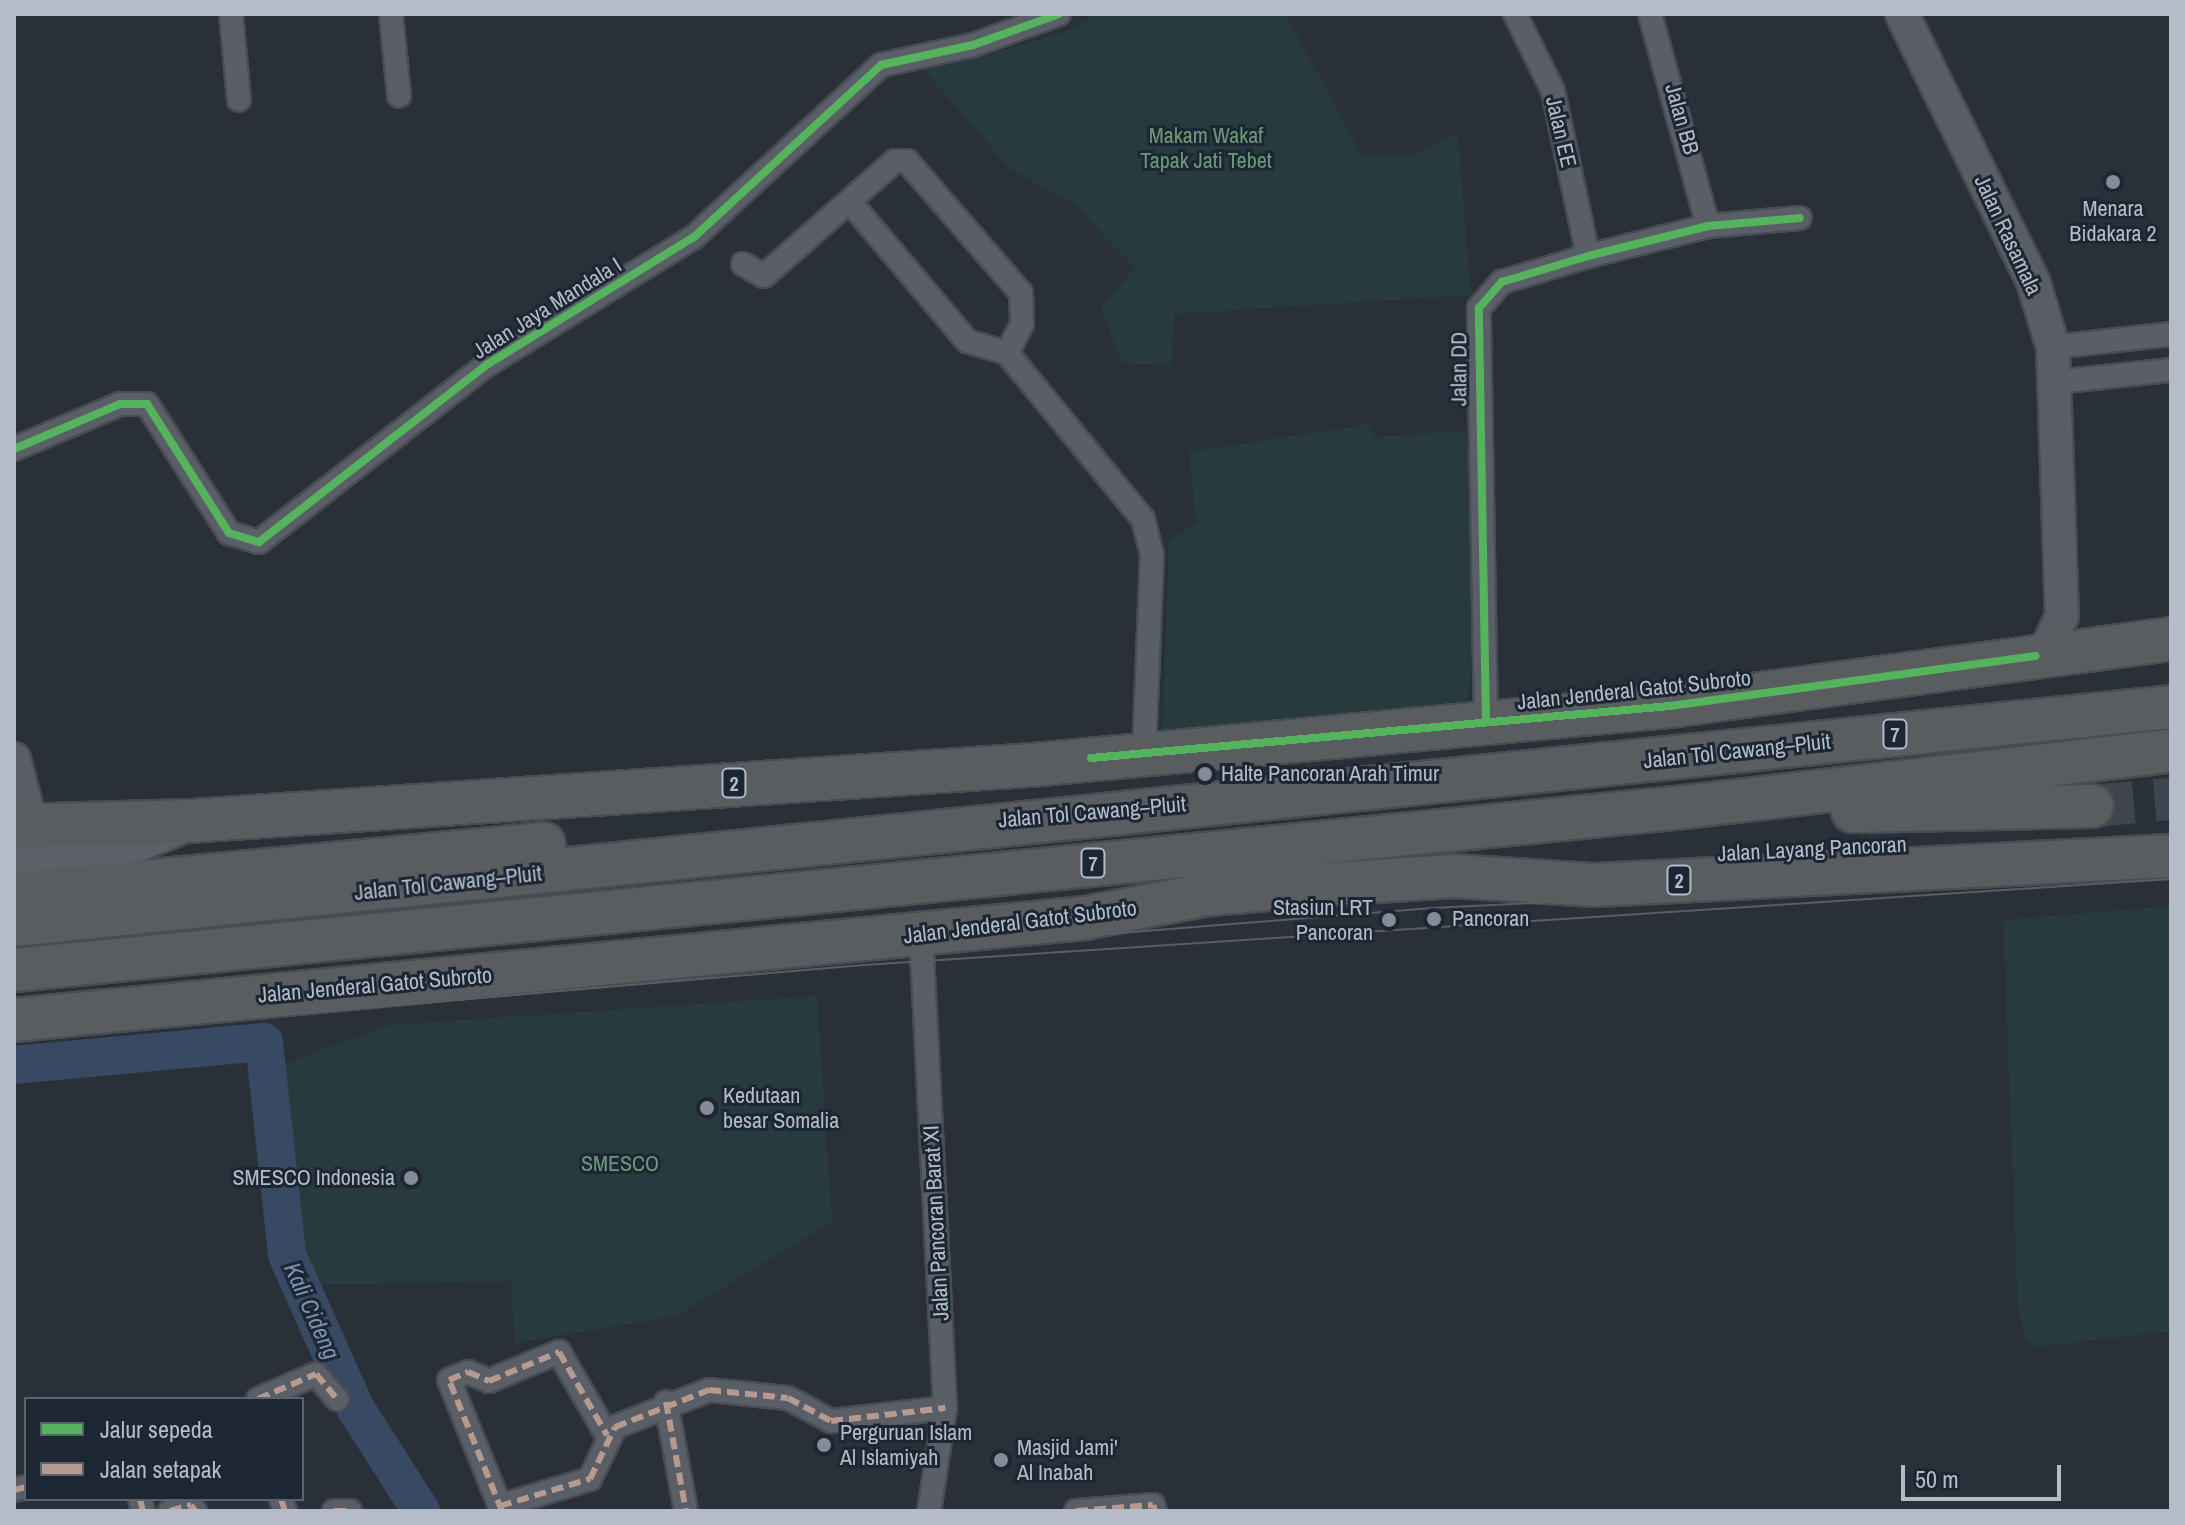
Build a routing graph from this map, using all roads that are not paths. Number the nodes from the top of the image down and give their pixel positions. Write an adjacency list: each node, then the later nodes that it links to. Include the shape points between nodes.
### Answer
1 (231, 14): 8 (street)
2 (391, 14): 7 (street)
3 (1059, 14): 19 (street, Jalan Jaya Mandala I, via 973,45 881,65 694,237 488,364 259,542 229,533 147,404 120,404)
4 (1515, 14): 12 (street, Jalan EE, via 1553,91)
5 (1650, 14): 11 (street, Jalan BB)
6 (1902, 14): 15 (street, Jalan Rasamala, via 2033,281)
7 (399, 96)
8 (239, 100)
9 (850, 202): 13 (street, via 764,276); 16 (street, via 967,341); 16 (street, via 895,161 907,161 1021,293 1022,324)
10 (1800, 218): 11 (street, Jalan DD)
11 (1708, 226): 12 (street, Jalan DD)
12 (1588, 256): 25 (street, Jalan DD, via 1502,282 1479,308)
13 (743, 264)
14 (2171, 334): 15 (street)
15 (2053, 347): 18 (street, Jalan Rasamala)
16 (1007, 353): 27 (street, via 1143,519 1150,538)
17 (2171, 370): 18 (street)
18 (2056, 382): 21 (street, Jalan Rasamala)
19 (14, 449)
20 (2171, 639): 21 (highway, Jalan Jenderal Gatot Subroto / 2)
21 (2060, 640): 25 (highway, Jalan Jenderal Gatot Subroto / 2, via 1701,702)
22 (2171, 690): 24 (highway)
23 (2171, 707): 24 (highway, Jalan Tol Cawang–Pluit / 7)
24 (2018, 721): 31 (highway, Jalan Tol Cawang–Pluit / 7)
25 (1486, 722): 27 (highway, Jalan Jenderal Gatot Subroto / 2)
26 (2171, 751): 30 (highway, Jalan Tol Cawang–Pluit / 7)
27 (1144, 753): 33 (highway, Jalan Jenderal Gatot Subroto / 2)
28 (14, 759): 33 (street)
29 (2092, 806): 30 (highway)
30 (1684, 807): 41 (highway, Jalan Tol Cawang–Pluit / 7)
31 (1008, 819): 37 (highway, via 596,839); 39 (highway, Jalan Tol Cawang–Pluit / 7, via 149,916)
32 (2171, 831): 36 (highway, Jalan Layang Pancoran / 2, via 1801,849)
33 (20, 836)
34 (2171, 856): 36 (highway, Jalan Jenderal Gatot Subroto / 2, via 1595,885)
35 (14, 874): 37 (highway)
36 (1454, 876): 40 (highway, Jalan Jenderal Gatot Subroto / 2, via 1208,894 1085,918)
37 (110, 880): 38 (highway)
38 (14, 894)
39 (14, 925)
40 (921, 933): 42 (highway, Jalan Jenderal Gatot Subroto / 2); 46 (street, Jalan Pancoran Barat XI)
41 (14, 970)
42 (14, 1020)
43 (263, 1397): 44 (street, via 316,1374)
44 (337, 1399)
45 (666, 1402): 46 (street, via 709,1390 753,1392 788,1398 831,1421); 47 (street); 53 (street)
46 (945, 1408): 54 (street, Jalan Pancoran Barat XI)
47 (607, 1435): 48 (street, via 602,1466 590,1479); 48 (street, via 559,1352 489,1381 468,1372 449,1380)
48 (501, 1508)
49 (170, 1511): 50 (street, via 191,1505)
50 (195, 1511)
51 (334, 1511): 52 (street)
52 (350, 1511)
53 (686, 1511)
54 (929, 1511)
55 (1076, 1511): 56 (street, via 1153,1505)
56 (1155, 1511)

